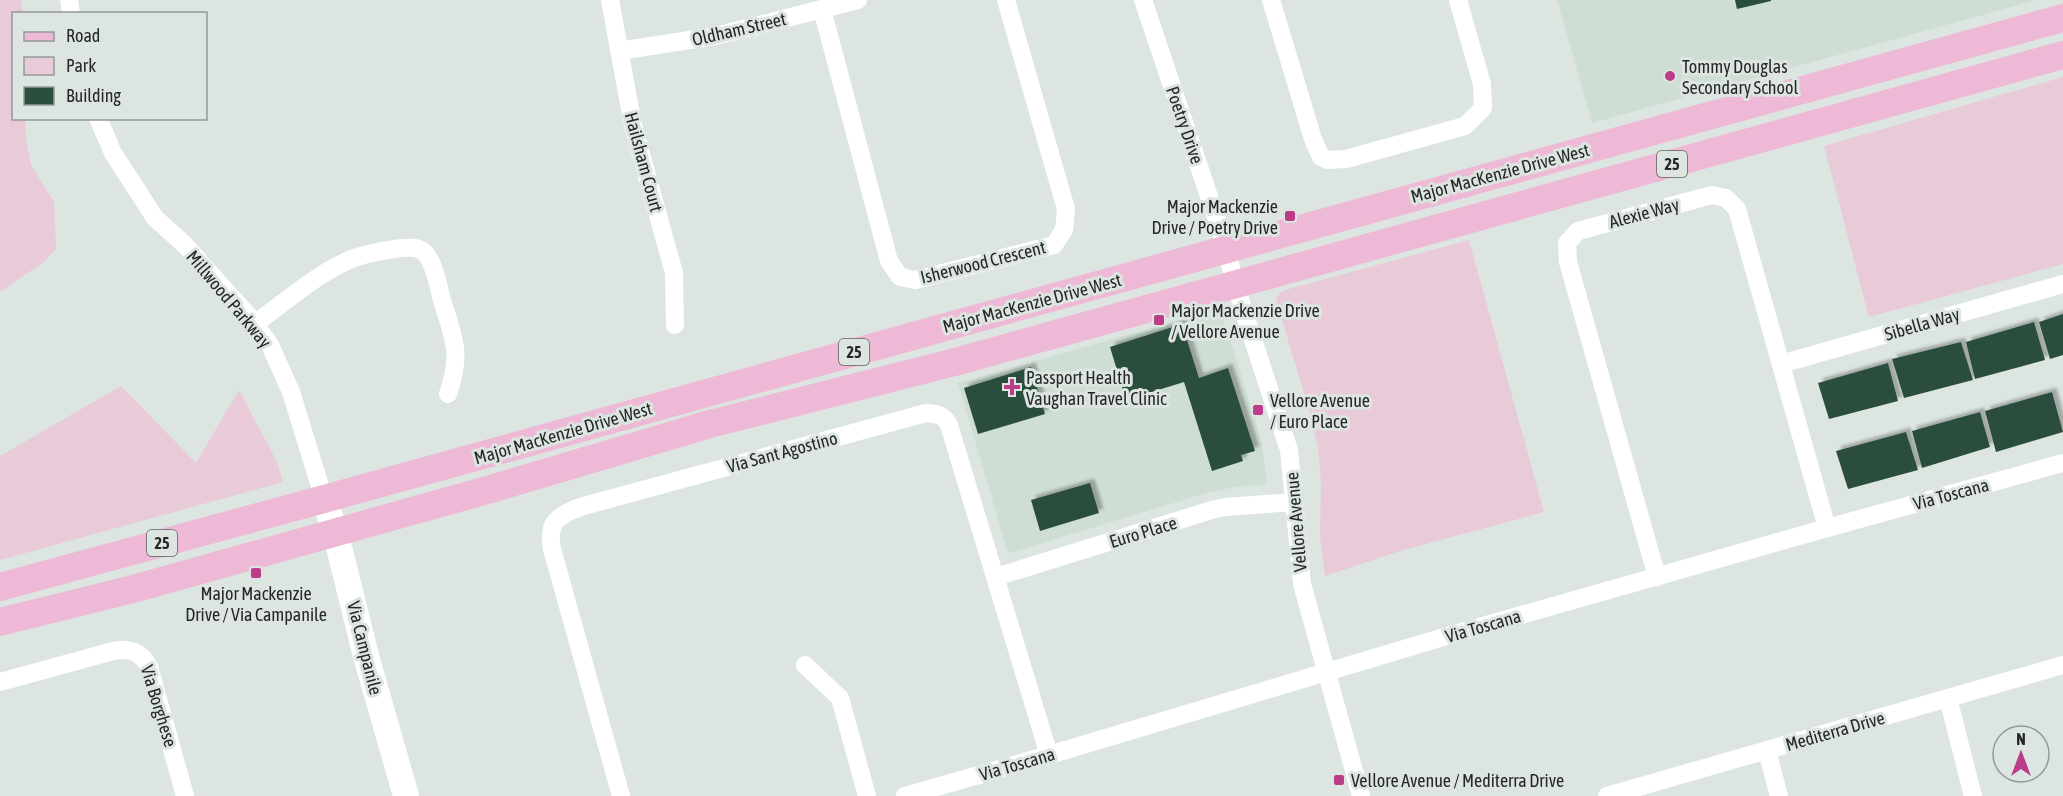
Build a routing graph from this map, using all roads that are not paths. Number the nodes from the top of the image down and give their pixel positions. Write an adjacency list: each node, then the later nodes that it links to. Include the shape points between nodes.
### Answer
1 (610, 0): 9 (street, Hailsham Court)
2 (858, 0): 7 (street, Oldham Street)
3 (1006, 0): 7 (street, Isherwood Crescent, via 1066,209 1064,231 1054,245 915,280 900,277 889,261)
4 (1143, 0): 12 (street, Poetry Drive)
5 (1272, 0): 6 (street, via 1313,139 1321,157 1327,160 1346,159 1465,126 1483,108 1482,84)
6 (1458, 0)
7 (822, 9): 9 (street, Oldham Street, via 715,36)
8 (2063, 18): 12 (main road, Major MacKenzie Drive West / 25)
9 (619, 51): 16 (street, Hailsham Court, via 633,124 674,273)
10 (2063, 55): 13 (main road, Major MacKenzie Drive West / 25)
11 (99, 120): 15 (street, Millwood Parkway, via 113,153 155,218 185,245)
12 (1226, 249): 13 (street, Vellore Avenue); 20 (main road, Major MacKenzie Drive West / 25)
13 (1236, 284): 21 (street, Vellore Avenue, via 1289,450); 23 (main road, Major MacKenzie Drive West / 25, via 955,362 710,424)
14 (2063, 284): 17 (street, Sibella Way)
15 (255, 324): 18 (street, via 324,274 355,258 402,248 421,250 432,268 456,349); 20 (street, Millwood Parkway, via 284,374)
16 (675, 325)
17 (1781, 364): 22 (street, Alexie Way); 25 (street, Alexie Way, via 1737,209 1726,198 1712,195 1578,231 1567,243 1568,262)
18 (448, 394)
19 (2063, 463): 22 (street, Via Toscana)
20 (324, 499): 23 (street, Via Campanile); 26 (main road, Major MacKenzie Drive West / 25)
21 (1294, 502): 24 (street, Euro Place, via 1215,509); 30 (street, Vellore Avenue, via 1302,584)
22 (1827, 528): 25 (street, Via Toscana)
23 (335, 531): 27 (main road, Major MacKenzie Drive West / 25, via 133,589); 36 (street, Via Campanile)
24 (996, 577): 34 (street, Via Sant Agostino); 37 (street, Via Sant Agostino, via 949,426 946,418 937,414 914,416 567,512 552,528 552,549)
25 (1657, 577): 30 (street, Via Toscana)
26 (0, 587)
27 (0, 622)
28 (805, 665): 38 (street, via 840,698)
29 (2063, 665): 32 (street, Mediterra Drive)
30 (1326, 673): 34 (street, Via Toscana); 40 (street, Vellore Avenue)
31 (0, 682): 35 (street, Via Borghese, via 113,651 137,652 149,667)
32 (1948, 698): 33 (street, Mediterra Drive); 43 (street)
33 (1767, 751): 41 (street, Mediterra Drive); 42 (street)
34 (1049, 755): 39 (street, Via Toscana)
35 (185, 796)
36 (406, 796)
37 (621, 796)
38 (867, 796)
39 (905, 796)
40 (1362, 796)
41 (1607, 796)
42 (1779, 796)
43 (1973, 796)

